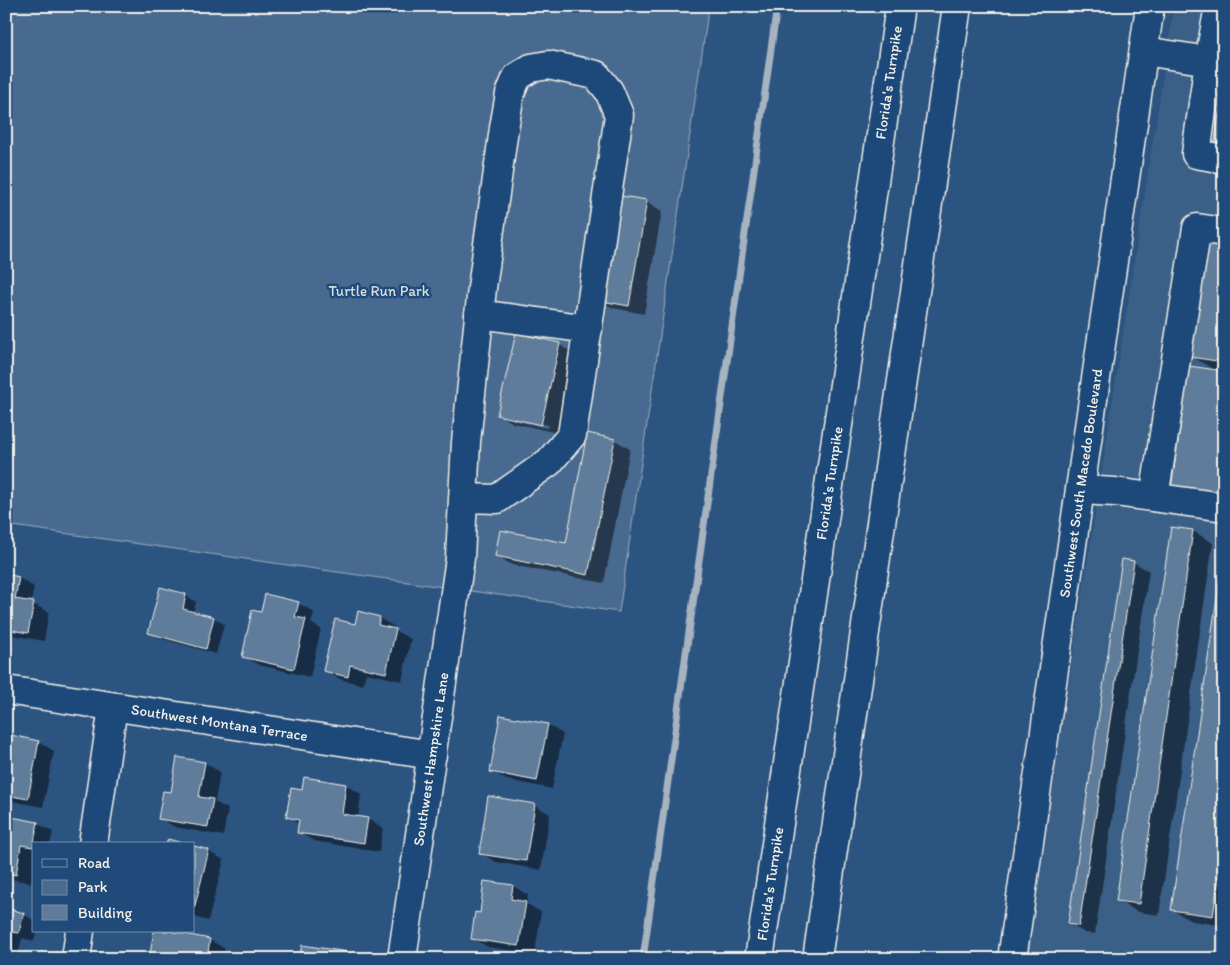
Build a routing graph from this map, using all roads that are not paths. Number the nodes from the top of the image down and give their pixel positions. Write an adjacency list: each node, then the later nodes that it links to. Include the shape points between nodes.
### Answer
1 (900, 6): 22 (main road, Florida's Turnpike)
2 (957, 6): 23 (main road)
3 (1150, 6): 5 (main road, Southwest South Macedo Boulevard)
4 (1219, 6): 6 (main road)
5 (1144, 51): 6 (main road); 11 (main road, Southwest South Macedo Boulevard)
6 (1209, 60): 7 (main road, via 1196,154)
7 (1224, 159)
8 (1224, 232): 13 (main road, via 1197,228)
9 (479, 314): 10 (main road); 10 (main road, Southwest Hampshire Lane, via 510,94 518,77 531,68 548,65 596,75 609,91 618,115); 12 (main road, Southwest Hampshire Lane)
10 (588, 329): 12 (main road, Southwest Hampshire Lane, via 572,435 549,462 497,499)
11 (1081, 490): 13 (main road); 24 (main road, Southwest South Macedo Boulevard)
12 (463, 498): 17 (main road, Southwest Hampshire Lane, via 460,558)
13 (1154, 498): 14 (main road)
14 (1224, 507)
15 (6, 690): 16 (main road, Southwest Montana Terrace)
16 (113, 707): 17 (main road, Southwest Montana Terrace); 18 (main road)
17 (432, 755): 21 (main road, Southwest Hampshire Lane)
18 (93, 842)
19 (80, 932): 20 (main road)
20 (76, 959)
21 (402, 959)
22 (759, 959)
23 (817, 959)
24 (1012, 959)

